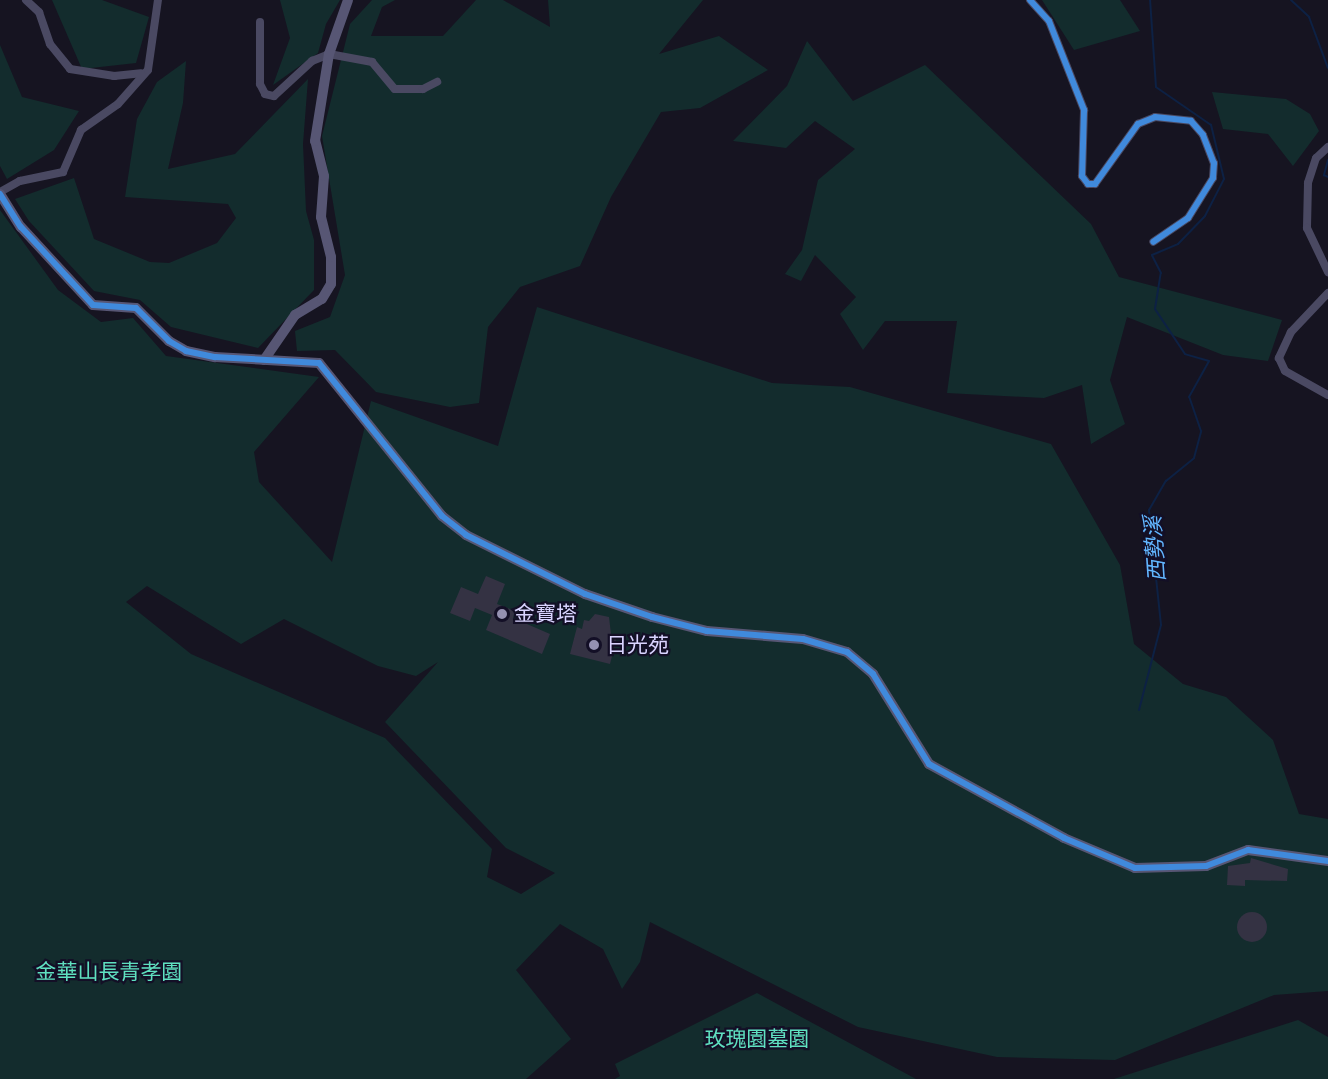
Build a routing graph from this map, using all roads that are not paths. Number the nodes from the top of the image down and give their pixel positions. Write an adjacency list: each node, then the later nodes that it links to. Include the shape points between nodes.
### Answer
1 (27, 0): 7 (street, via 39,12 50,44 70,69 114,76)
2 (158, 0): 7 (street, via 148,70)
3 (348, 0): 6 (street)
4 (1030, 0): 11 (street, via 1048,21 1084,110 1082,176 1088,184 1095,184 1138,124 1155,117 1191,121 1203,135 1214,164 1213,178 1188,218)
5 (260, 22): 6 (street, via 260,84 265,94 274,96 312,61)
6 (329, 54): 8 (street, via 372,62 395,89 423,89); 14 (street, via 315,141 324,176 321,217 332,257 331,284 322,298 295,315)
7 (141, 73): 10 (street, via 118,104 81,130 63,172 20,181)
8 (437, 82)
9 (1328, 147): 12 (street, via 1316,158 1308,183 1307,228)
10 (0, 193): 14 (street, via 21,227 93,305 136,308 169,341 186,351)
11 (1153, 242)
12 (1328, 272)
13 (1328, 293): 15 (street, via 1291,332 1279,358 1286,371)
14 (264, 360): 16 (street, via 319,363 442,516 466,535 511,559 585,594 652,617 707,631 827,643 862,661 929,764 948,778 1070,840 1136,868 1206,866 1248,850)
15 (1328, 395)
16 (1328, 861)

